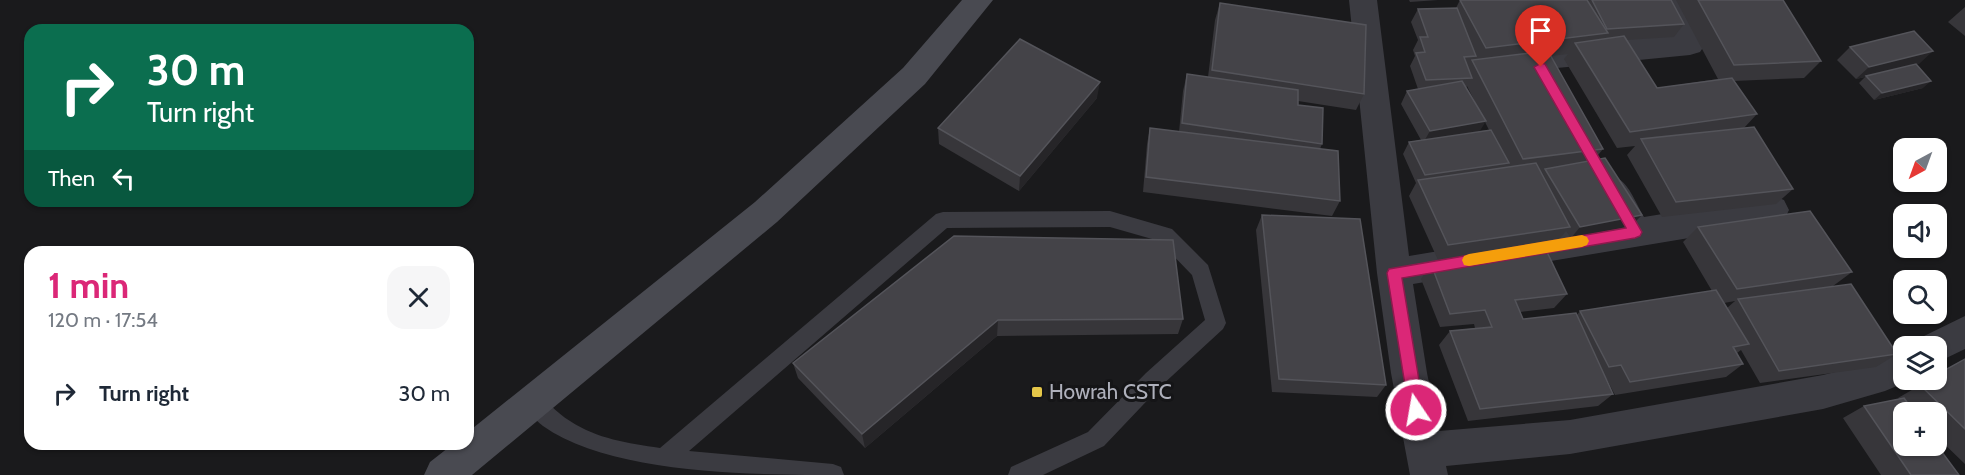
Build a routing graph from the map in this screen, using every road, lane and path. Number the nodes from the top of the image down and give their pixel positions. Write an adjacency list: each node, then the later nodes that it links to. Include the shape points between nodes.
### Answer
1 (979, 0): 12 (main road, via 914,76 766,212)
2 (1363, 0): 8 (street)
3 (1671, 0): 4 (street, via 1693,40 1690,44 1544,61 1541,67)
4 (1570, 119)
5 (1594, 160): 7 (street)
6 (1773, 210): 7 (street)
7 (1635, 232): 8 (street)
8 (1394, 273): 16 (street, via 1411,390)
9 (1965, 332): 10 (street)
10 (1947, 341)
11 (1893, 370): 16 (street, via 1823,392)
12 (532, 403): 14 (main road); 15 (lane, via 561,428 587,442)
13 (474, 450): 17 (main road)
14 (474, 450)
15 (663, 459): 18 (lane); 19 (lane, via 943,220 1110,219 1165,235 1202,271 1216,323 1096,439)
16 (1427, 463)
17 (443, 475)
18 (833, 475)
19 (1019, 475)

